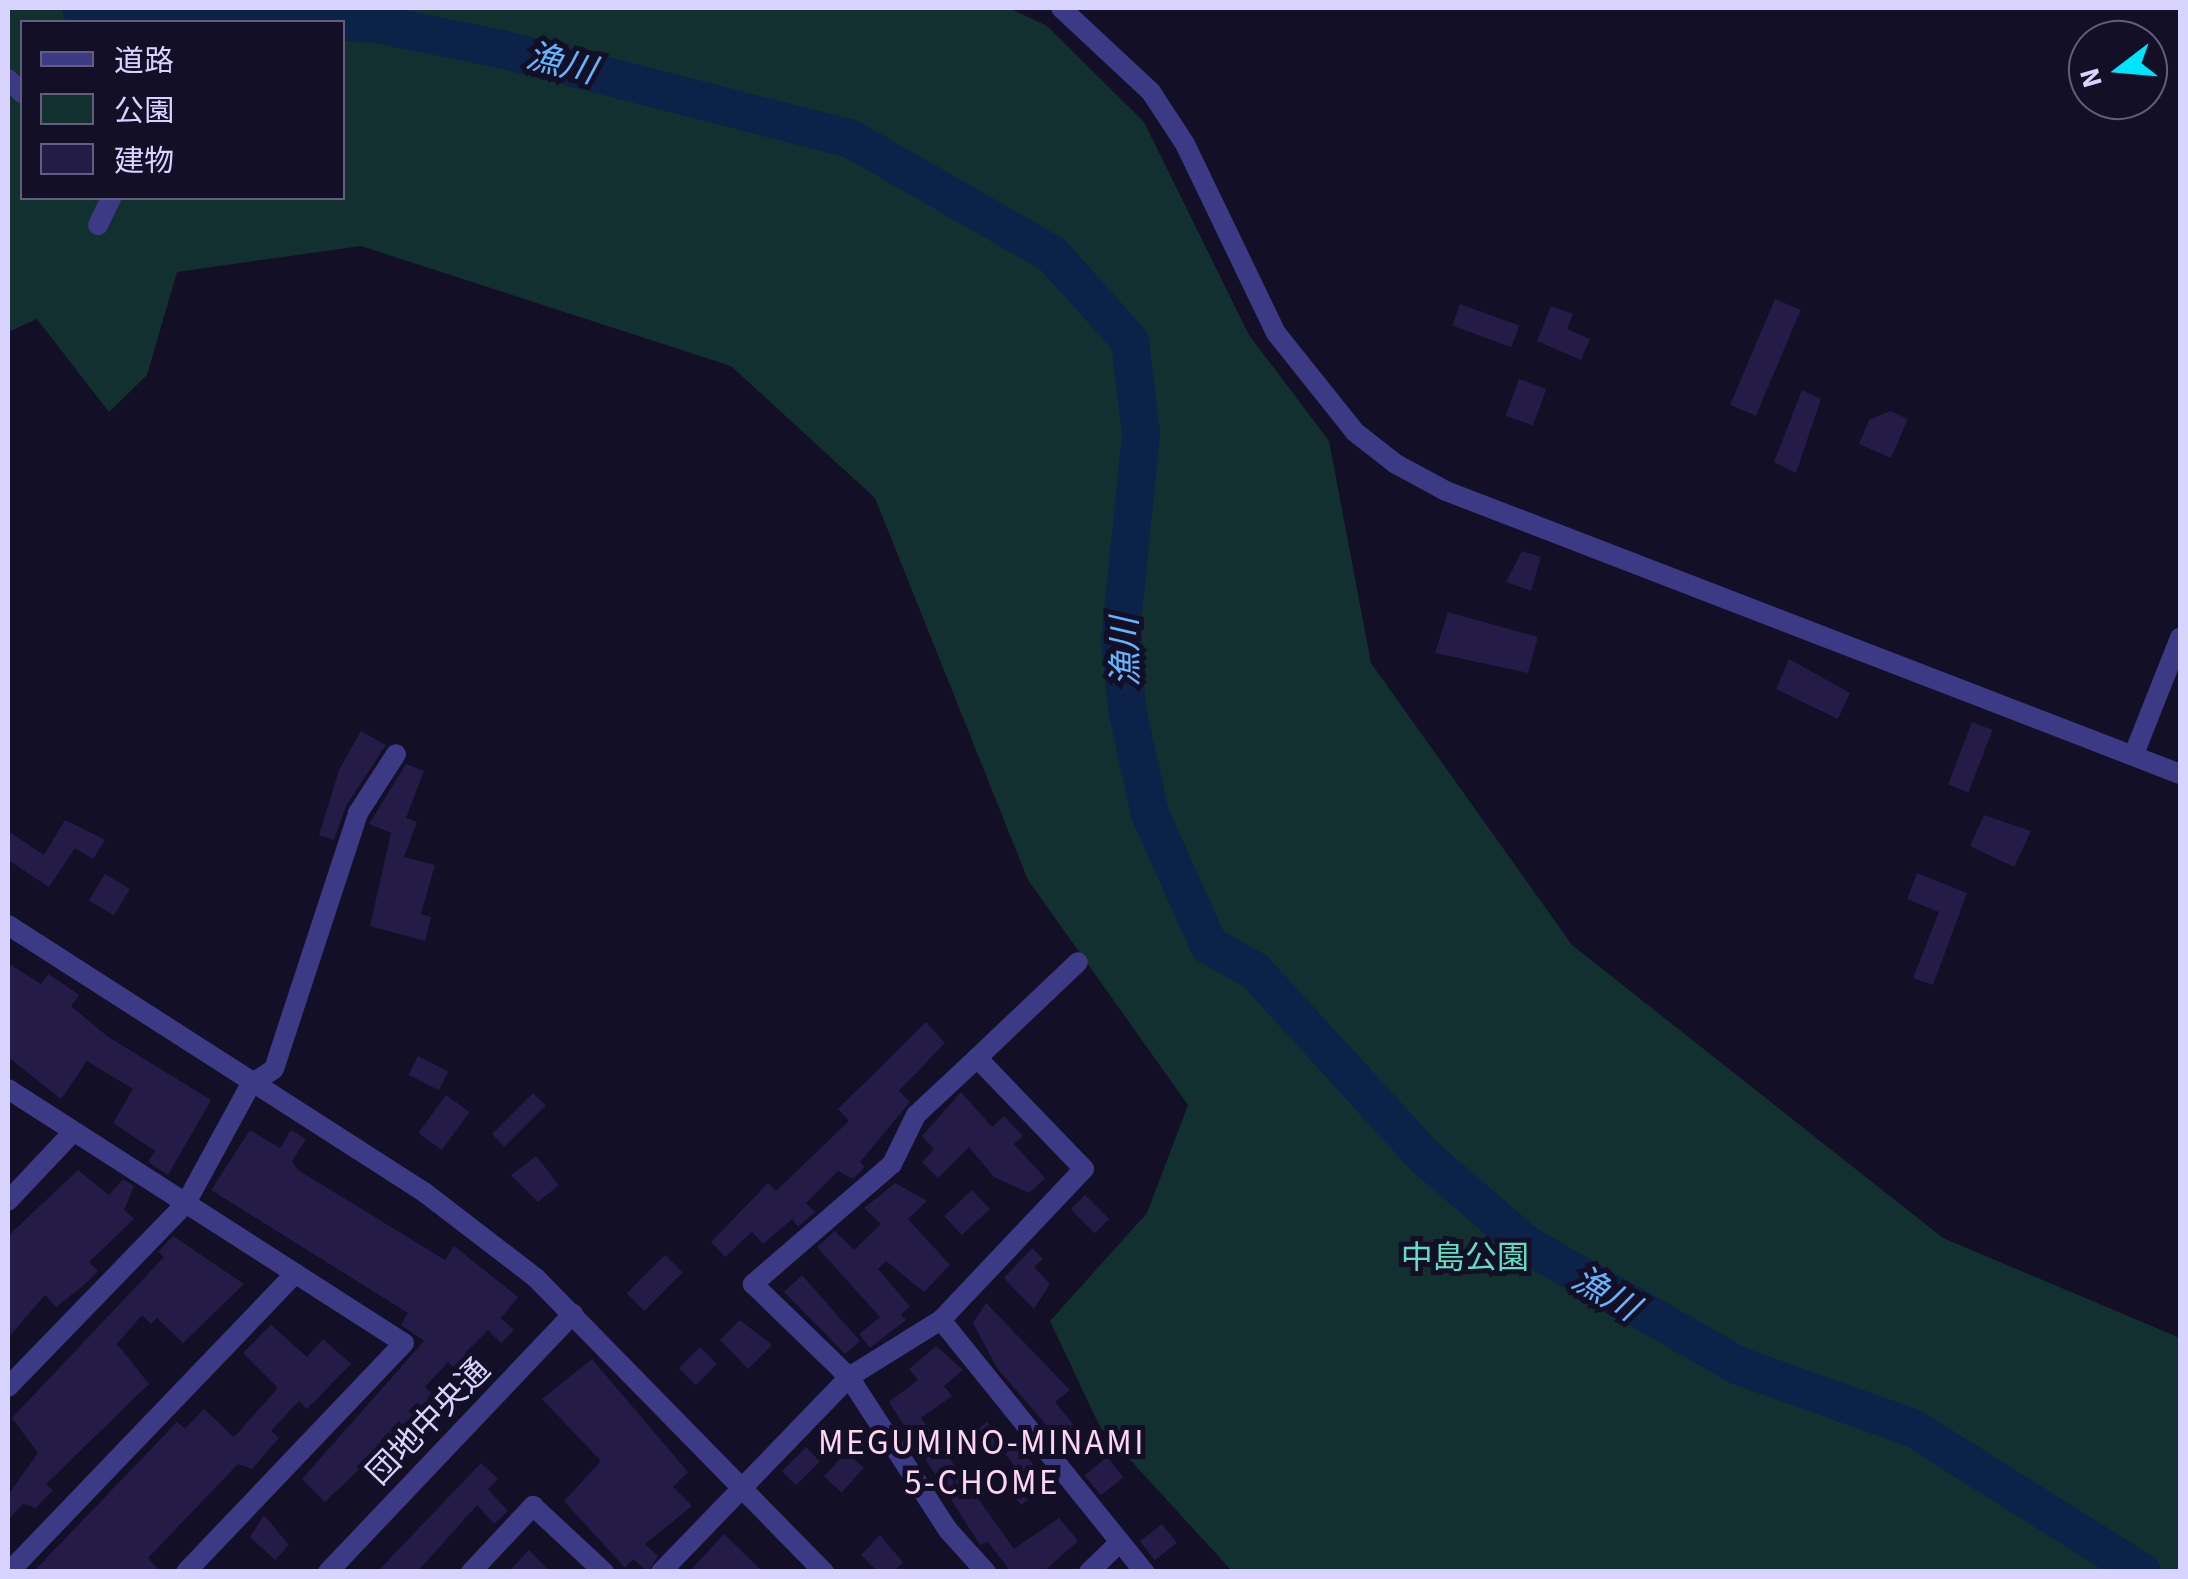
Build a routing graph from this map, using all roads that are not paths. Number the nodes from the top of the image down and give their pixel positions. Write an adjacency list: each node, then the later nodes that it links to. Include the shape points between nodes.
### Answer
1 (1062, 8): 6 (street, via 1151,92 1185,144 1276,333 1355,432 1396,464 1446,491)
2 (110, 200): 3 (street)
3 (98, 226)
4 (2180, 638): 6 (street)
5 (396, 754): 11 (street, via 358,813 274,1069)
6 (2134, 754): 7 (street)
7 (2180, 774)
8 (8, 925): 11 (street)
9 (1078, 962): 10 (street)
10 (977, 1058): 18 (street, via 1084,1169); 19 (street, via 916,1115 892,1164 754,1284)
11 (251, 1084): 15 (street); 17 (street, via 424,1192)
12 (8, 1090): 13 (street)
13 (74, 1132): 14 (street); 15 (street)
14 (8, 1202)
15 (186, 1203): 16 (street); 20 (street)
16 (296, 1274): 23 (street); 24 (street, via 404,1343)
17 (573, 1314): 21 (street); 25 (street, 団地中央通)
18 (941, 1320): 19 (street); 22 (street)
19 (849, 1377): 21 (street); 30 (street, via 948,1530)
20 (8, 1387)
21 (742, 1487): 28 (street); 29 (street)
22 (1120, 1543): 31 (street); 32 (street)
23 (9, 1572)
24 (186, 1572)
25 (328, 1572)
26 (471, 1572): 27 (street, via 533,1506)
27 (604, 1572)
28 (661, 1572)
29 (824, 1572)
30 (986, 1572)
31 (1088, 1572)
32 (1144, 1572)

